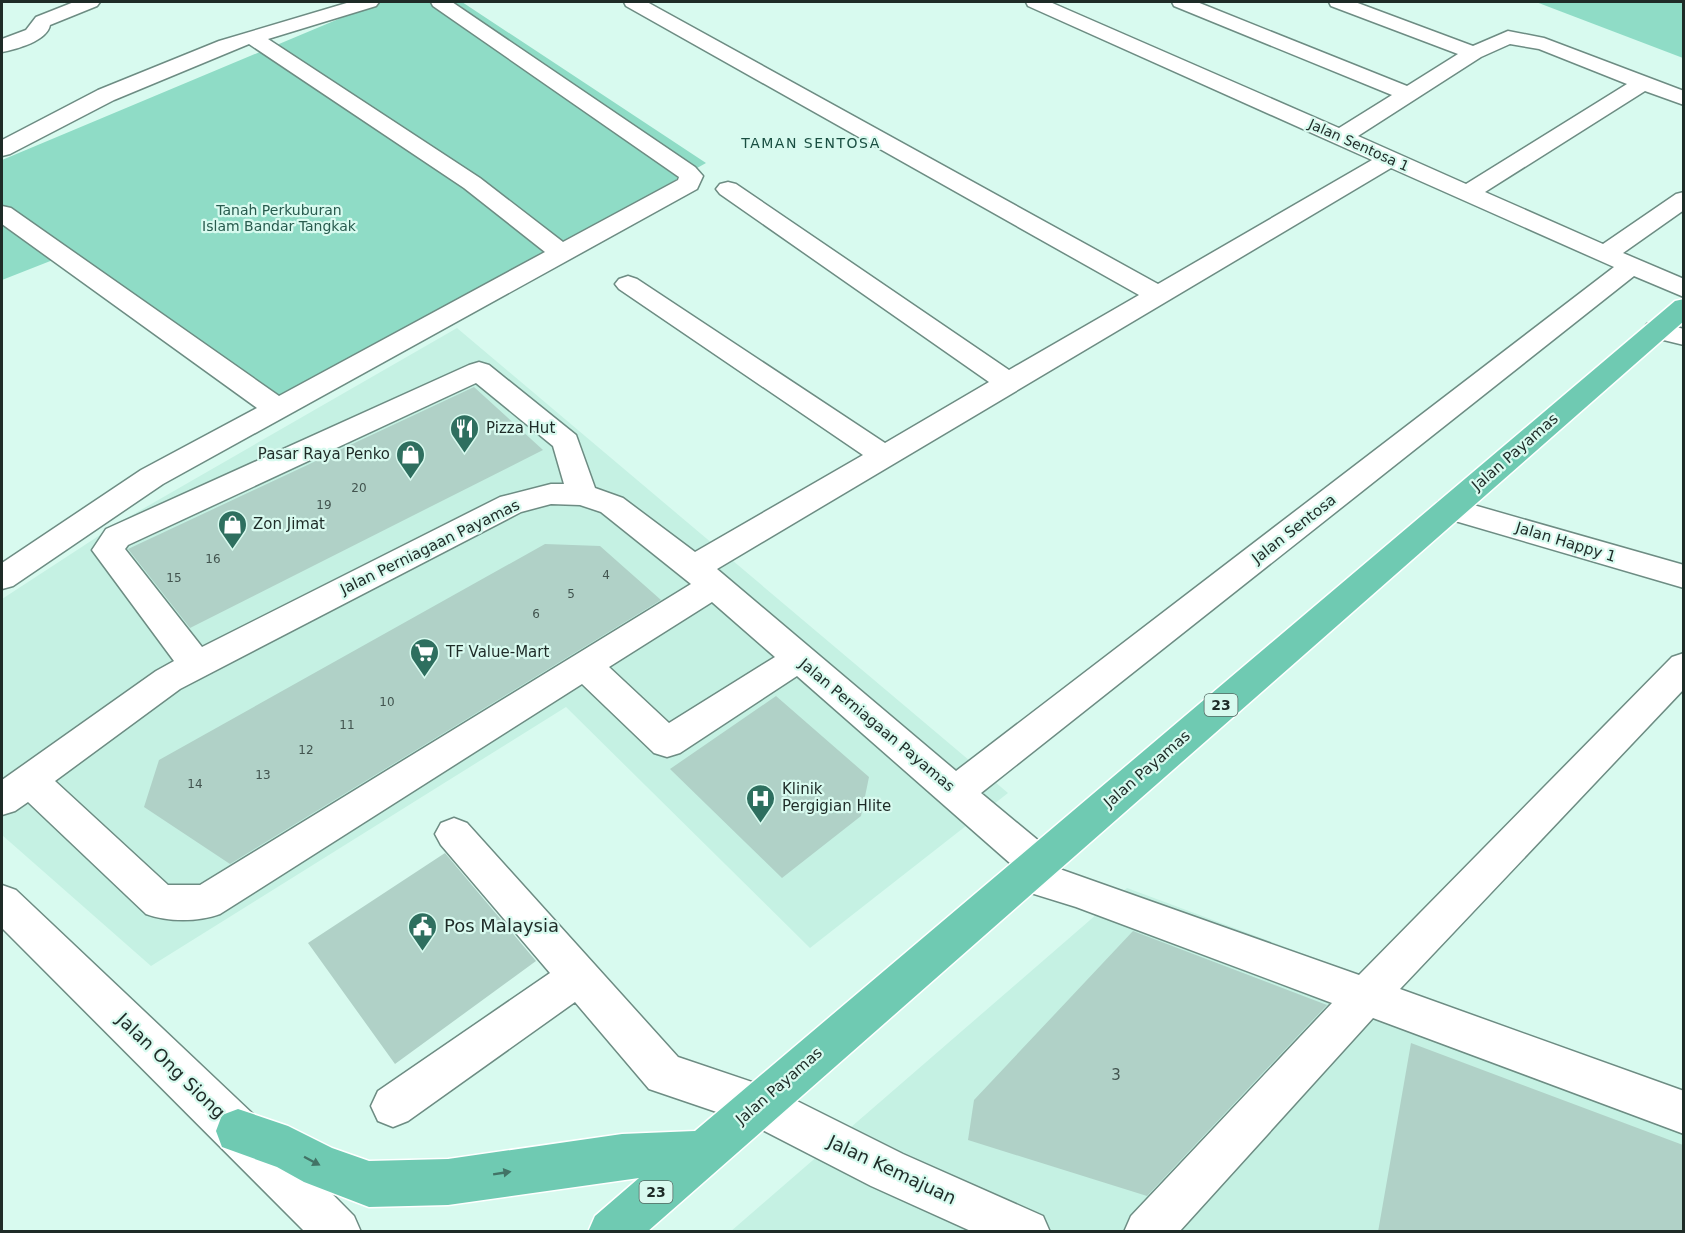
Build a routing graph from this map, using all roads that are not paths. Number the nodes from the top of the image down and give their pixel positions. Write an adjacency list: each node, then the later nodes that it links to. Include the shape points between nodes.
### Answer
1 (90, 2): 9 (street, via 43,21 33,34)
2 (369, 2): 8 (street)
3 (440, 2): 21 (street, via 691,176 684,188)
4 (633, 2): 25 (street)
5 (1035, 2): 14 (street, Jalan Sentosa 1)
6 (1181, 2): 12 (street)
7 (1338, 2): 10 (street)
8 (252, 37): 15 (street, via 106,95); 21 (street, via 472,183)
9 (2, 46)
10 (1474, 53): 11 (street, via 1508,37 1520,38); 12 (street)
11 (1644, 83): 13 (street); 18 (street)
12 (1408, 94): 14 (street)
13 (1683, 99)
14 (1341, 137): 16 (street, Jalan Sentosa 1)
15 (2, 149)
16 (1390, 159): 18 (street, Jalan Sentosa 1); 25 (street)
17 (728, 189): 28 (street)
18 (1468, 193): 22 (street, Jalan Sentosa 1)
19 (1683, 199): 22 (street, Jalan Sentosa)
20 (2, 213): 29 (street)
21 (563, 254): 29 (street)
22 (1618, 260): 24 (street, Jalan Sentosa 1); 41 (street, Jalan Sentosa)
23 (628, 284): 30 (street)
24 (1683, 289)
25 (1158, 296): 28 (street)
26 (1683, 307): 27 (highway, Jalan Payamas / 23)
27 (1670, 334): 32 (highway, Jalan Payamas / 23)
28 (1009, 383): 30 (street)
29 (278, 409): 35 (street, via 152,477)
30 (884, 456): 33 (street)
31 (582, 495): 33 (street, Jalan Perniagaan Payamas, via 612,505); 37 (street, Jalan Perniagaan Payamas, via 551,494 511,504); 37 (street, via 566,442 479,370 117,537 108,550)
32 (1449, 509): 34 (street, Jalan Happy 1); 43 (highway, Jalan Payamas / 23)
33 (704, 577): 36 (street, Jalan Perniagaan Payamas); 38 (street)
34 (1683, 577)
35 (2, 578)
36 (799, 658): 38 (street, via 667,743); 41 (street, Jalan Perniagaan Payamas)
37 (197, 666): 40 (street, Jalan Perniagaan Payamas, via 168,680)
38 (585, 666): 40 (street, via 206,902 160,902)
39 (1683, 666): 46 (street)
40 (15, 790)
41 (956, 792): 43 (street, Jalan Perniagaan Payamas)
42 (454, 834): 45 (street, Jalan Kemajuan)
43 (1031, 869): 46 (street, via 1078,891); 47 (highway, Jalan Payamas / 23)
44 (2, 902): 50 (street, Jalan Ong Siong)
45 (579, 976): 47 (street, Jalan Kemajuan, via 664,1074); 48 (street)
46 (1366, 996): 49 (street); 55 (street)
47 (758, 1104): 51 (highway, Jalan Payamas / 23); 54 (street, Jalan Kemajuan, via 886,1170)
48 (393, 1106)
49 (1683, 1112)
50 (238, 1131): 51 (highway, one-way to 51, via 369,1184 448,1182 621,1156); 52 (street, Jalan Ong Siong)
51 (702, 1153): 53 (highway, Jalan Payamas / 23)
52 (338, 1232)
53 (611, 1232)
54 (1027, 1232)
55 (1147, 1232)

